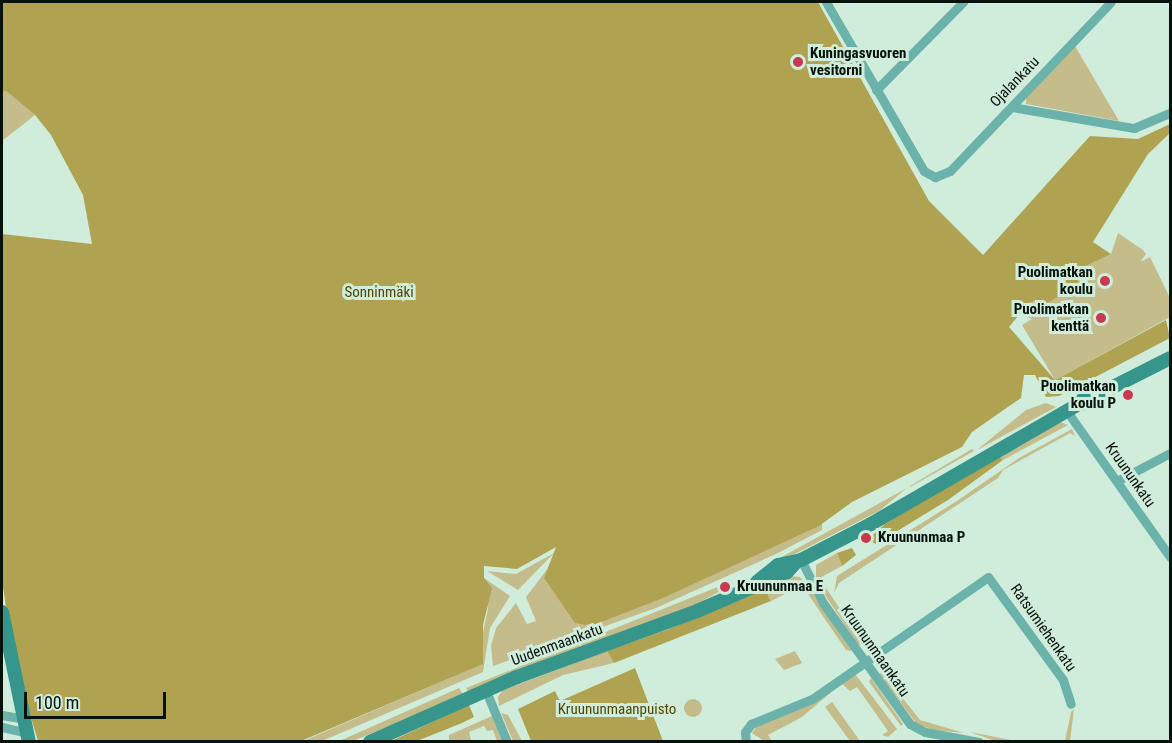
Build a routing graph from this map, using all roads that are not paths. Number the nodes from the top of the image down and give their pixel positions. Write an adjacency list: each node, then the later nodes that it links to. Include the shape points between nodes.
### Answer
1 (826, 2): 4 (street)
2 (963, 2): 4 (street)
3 (1111, 2): 5 (street, Ojalankatu)
4 (876, 90): 5 (street, Ojalankatu, via 924,171 935,177 950,171)
5 (1012, 107): 6 (street, via 1134,128)
6 (1170, 112)
7 (1170, 358): 8 (main road, Uudenmaankatu, via 1109,389 1098,389)
8 (1073, 407): 10 (street, Kruununkatu); 12 (main road, Uudenmaankatu)
9 (1170, 453): 10 (street)
10 (1117, 481): 11 (street, Kruununkatu)
11 (1170, 558)
12 (798, 561): 14 (street, Kruununmaankatu); 15 (main road, Uudenmaankatu, via 778,566 757,582 697,611)
13 (2, 612): 18 (main road)
14 (865, 662): 16 (street, Ratsumiehenkatu, via 988,577 1063,680); 21 (street, Kruununmaankatu, via 910,724); 24 (street, via 812,699 751,723 745,732)
15 (486, 691): 22 (main road, Uudenmaankatu); 23 (street)
16 (1071, 704)
17 (2, 715): 18 (street)
18 (25, 719): 20 (main road)
19 (2, 727): 20 (street)
20 (28, 737)
21 (948, 739): 25 (street, Kruununmaankatu, via 958,735)
22 (370, 741)
23 (507, 741)
24 (746, 741)
25 (979, 741)

